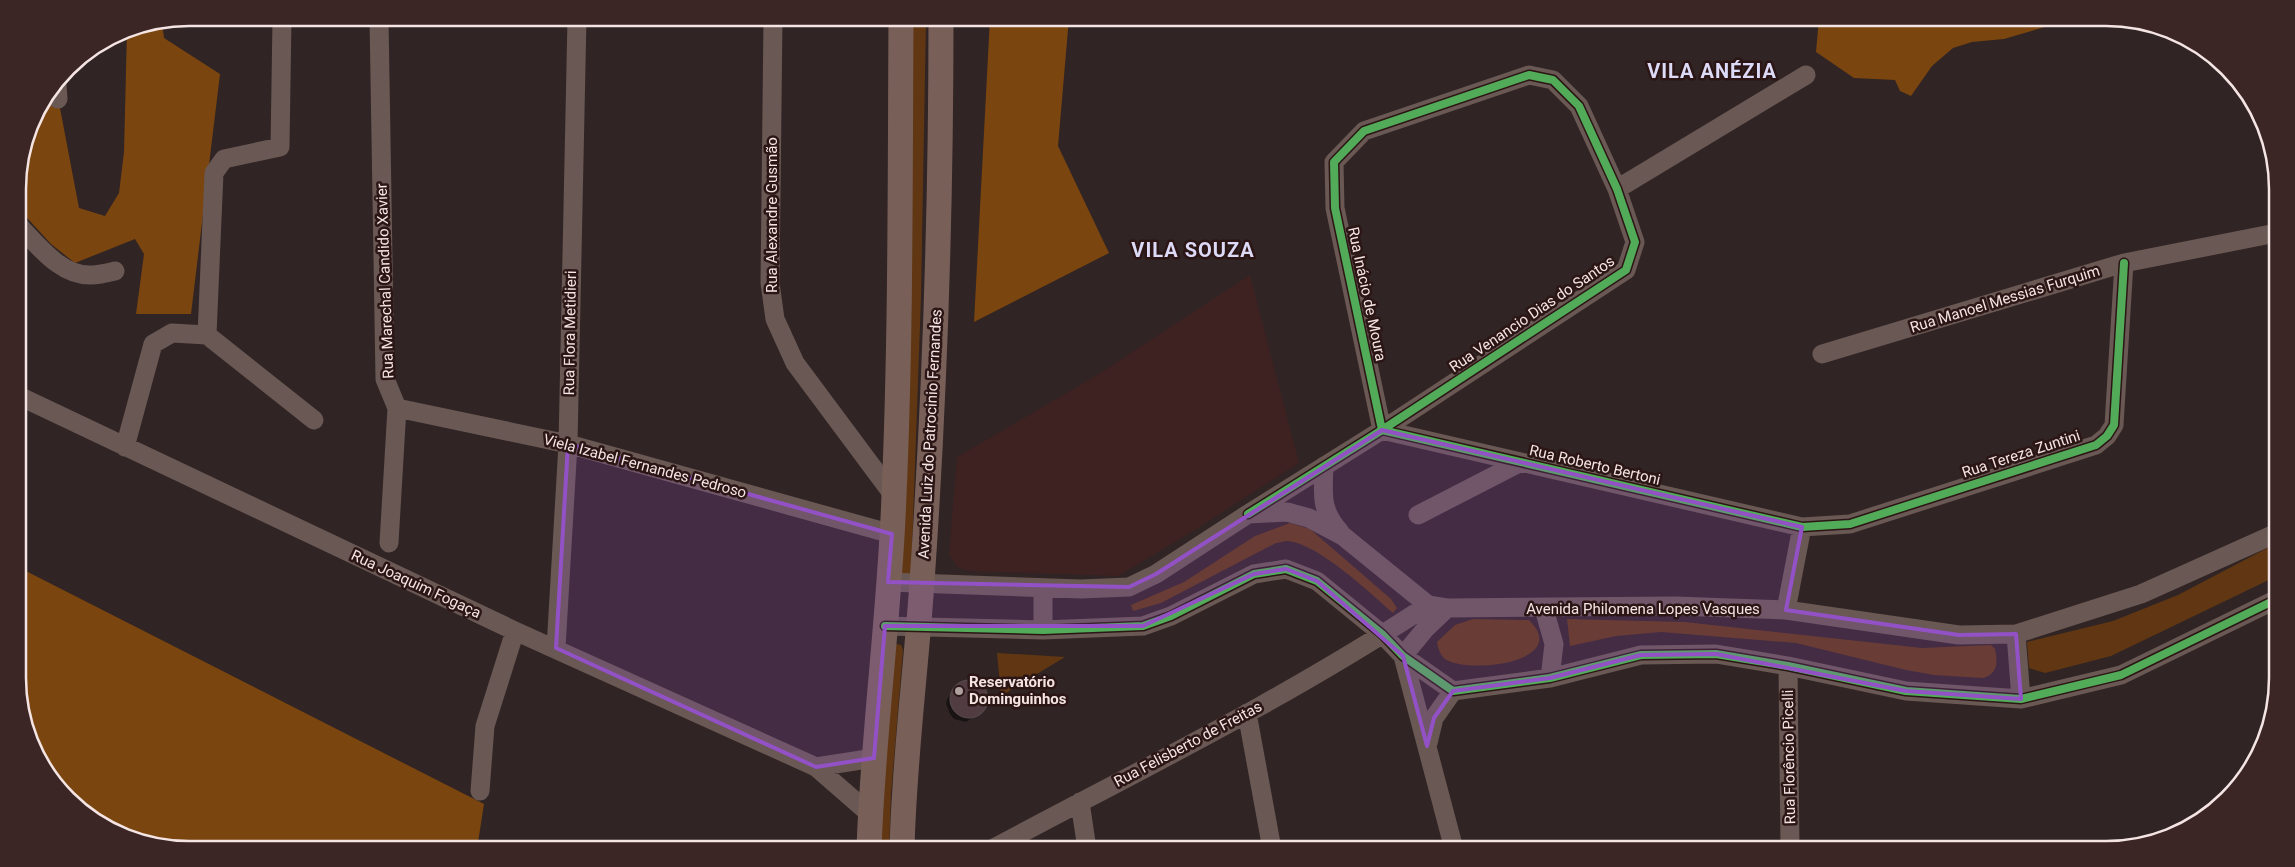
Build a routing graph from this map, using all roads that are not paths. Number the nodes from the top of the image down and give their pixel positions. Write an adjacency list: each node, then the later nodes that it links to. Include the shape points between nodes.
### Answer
1 (282, 27): 14 (street, via 280,146 224,159 214,174)
2 (380, 27): 17 (street, Rua Marechal Candido Xavier, via 385,379)
3 (577, 27): 20 (street, Rua Flora Metidieri)
4 (773, 27): 24 (street, Rua Alexandre Gusmão, via 770,283 775,319 795,363)
5 (901, 27): 24 (main road)
6 (941, 27): 33 (main road, Avenida Luiz do Patrocinio Fernandes, via 939,260)
7 (1806, 75): 9 (street)
8 (1334, 162): 9 (street, Rua Venancio Dias do Santos, via 1364,130 1528,75 1553,80 1579,106); 19 (street, Rua Inácio de Moura, via 1335,208)
9 (1616, 189): 19 (street, Rua Venancio Dias do Santos, via 1635,242 1626,270)
10 (27, 234): 13 (street, via 55,263 73,272 90,276)
11 (2269, 234): 12 (street, Rua Manoel Messias Furquim)
12 (2124, 264): 15 (street, Rua Manoel Messias Furquim); 27 (street, Rua Tereza Zuntini, via 2114,425 2096,445 1850,524)
13 (115, 271)
14 (207, 335): 18 (street); 21 (street, via 172,333 153,344)
15 (1822, 354)
16 (27, 400): 21 (street, Rua Joaquim Fogaça)
17 (397, 408): 20 (street, Viela Izabel Fernandes Pedroso); 31 (street, Rua Marechal Candido Xavier)
18 (314, 420)
19 (1382, 430): 22 (street, Rua Roberto Bertoni); 23 (street, Rua Venancio Dias do Santos)
20 (568, 444): 28 (street, Viela Izabel Fernandes Pedroso); 46 (street, Rua Flora Metidieri)
21 (125, 447): 42 (street, Rua Joaquim Fogaça)
22 (1521, 462): 26 (street); 27 (street, Rua Roberto Bertoni)
23 (1324, 466): 25 (street, Rua Venancio Dias do Santos); 29 (street, via 1323,501 1330,520)
24 (894, 496): 28 (main road)
25 (1248, 514): 29 (street, via 1287,512 1309,518); 34 (street, via 1156,574 1129,587)
26 (1418, 515)
27 (1802, 527): 39 (street)
28 (892, 534): 32 (main road)
29 (1343, 536): 36 (street)
30 (2269, 537): 45 (street, Avenida Philomena Lopes Vasques, via 2141,594)
31 (389, 542)
32 (888, 582): 33 (street); 40 (main road)
33 (922, 583): 34 (street); 41 (main road, Avenida Luiz do Patrocinio Fernandes)
34 (1043, 588): 43 (street)
35 (2269, 603): 51 (street, via 2121,675)
36 (1428, 605): 37 (street, Avenida Philomena Lopes Vasques); 44 (street, Rua Felisberto de Freitas)
37 (1447, 608): 38 (street, Avenida Philomena Lopes Vasques); 47 (street)
38 (1544, 609): 39 (street, Avenida Philomena Lopes Vasques, via 1676,606); 49 (street, via 1554,644)
39 (1786, 610): 45 (street, Avenida Philomena Lopes Vasques, via 1959,635)
40 (885, 626): 41 (street); 54 (main road)
41 (918, 627): 43 (street); 63 (main road, Avenida Luiz do Patrocinio Fernandes)
42 (515, 630): 46 (street, Rua Joaquim Fogaça); 56 (street, via 485,726)
43 (1043, 630): 44 (street, via 1143,626 1171,616 1254,574 1286,569 1317,581)
44 (1382, 634): 47 (street); 52 (street, Rua Felisberto de Freitas)
45 (2016, 634): 51 (street)
46 (556, 648): 55 (street, Rua Joaquim Fogaça)
47 (1403, 656): 50 (street); 53 (street)
48 (1788, 666): 49 (street, via 1716,654 1641,655); 51 (street, via 1906,691); 61 (street, Rua Florêncio Picelli)
49 (1550, 678): 50 (street)
50 (1453, 691): 53 (street, via 1434,718)
51 (2021, 699)
52 (1247, 713): 57 (street, Rua Felisberto de Freitas); 59 (street)
53 (1427, 746): 60 (street)
54 (874, 758): 55 (street); 58 (main road)
55 (816, 767): 58 (street, Rua Joaquim Fogaça)
56 (480, 791)
57 (1080, 802): 64 (street, Rua Felisberto de Freitas); 65 (street)
58 (870, 814): 62 (main road)
59 (1270, 840)
60 (1452, 840)
61 (1790, 840)
62 (869, 841)
63 (902, 841)
64 (1008, 841)
65 (1087, 841)

